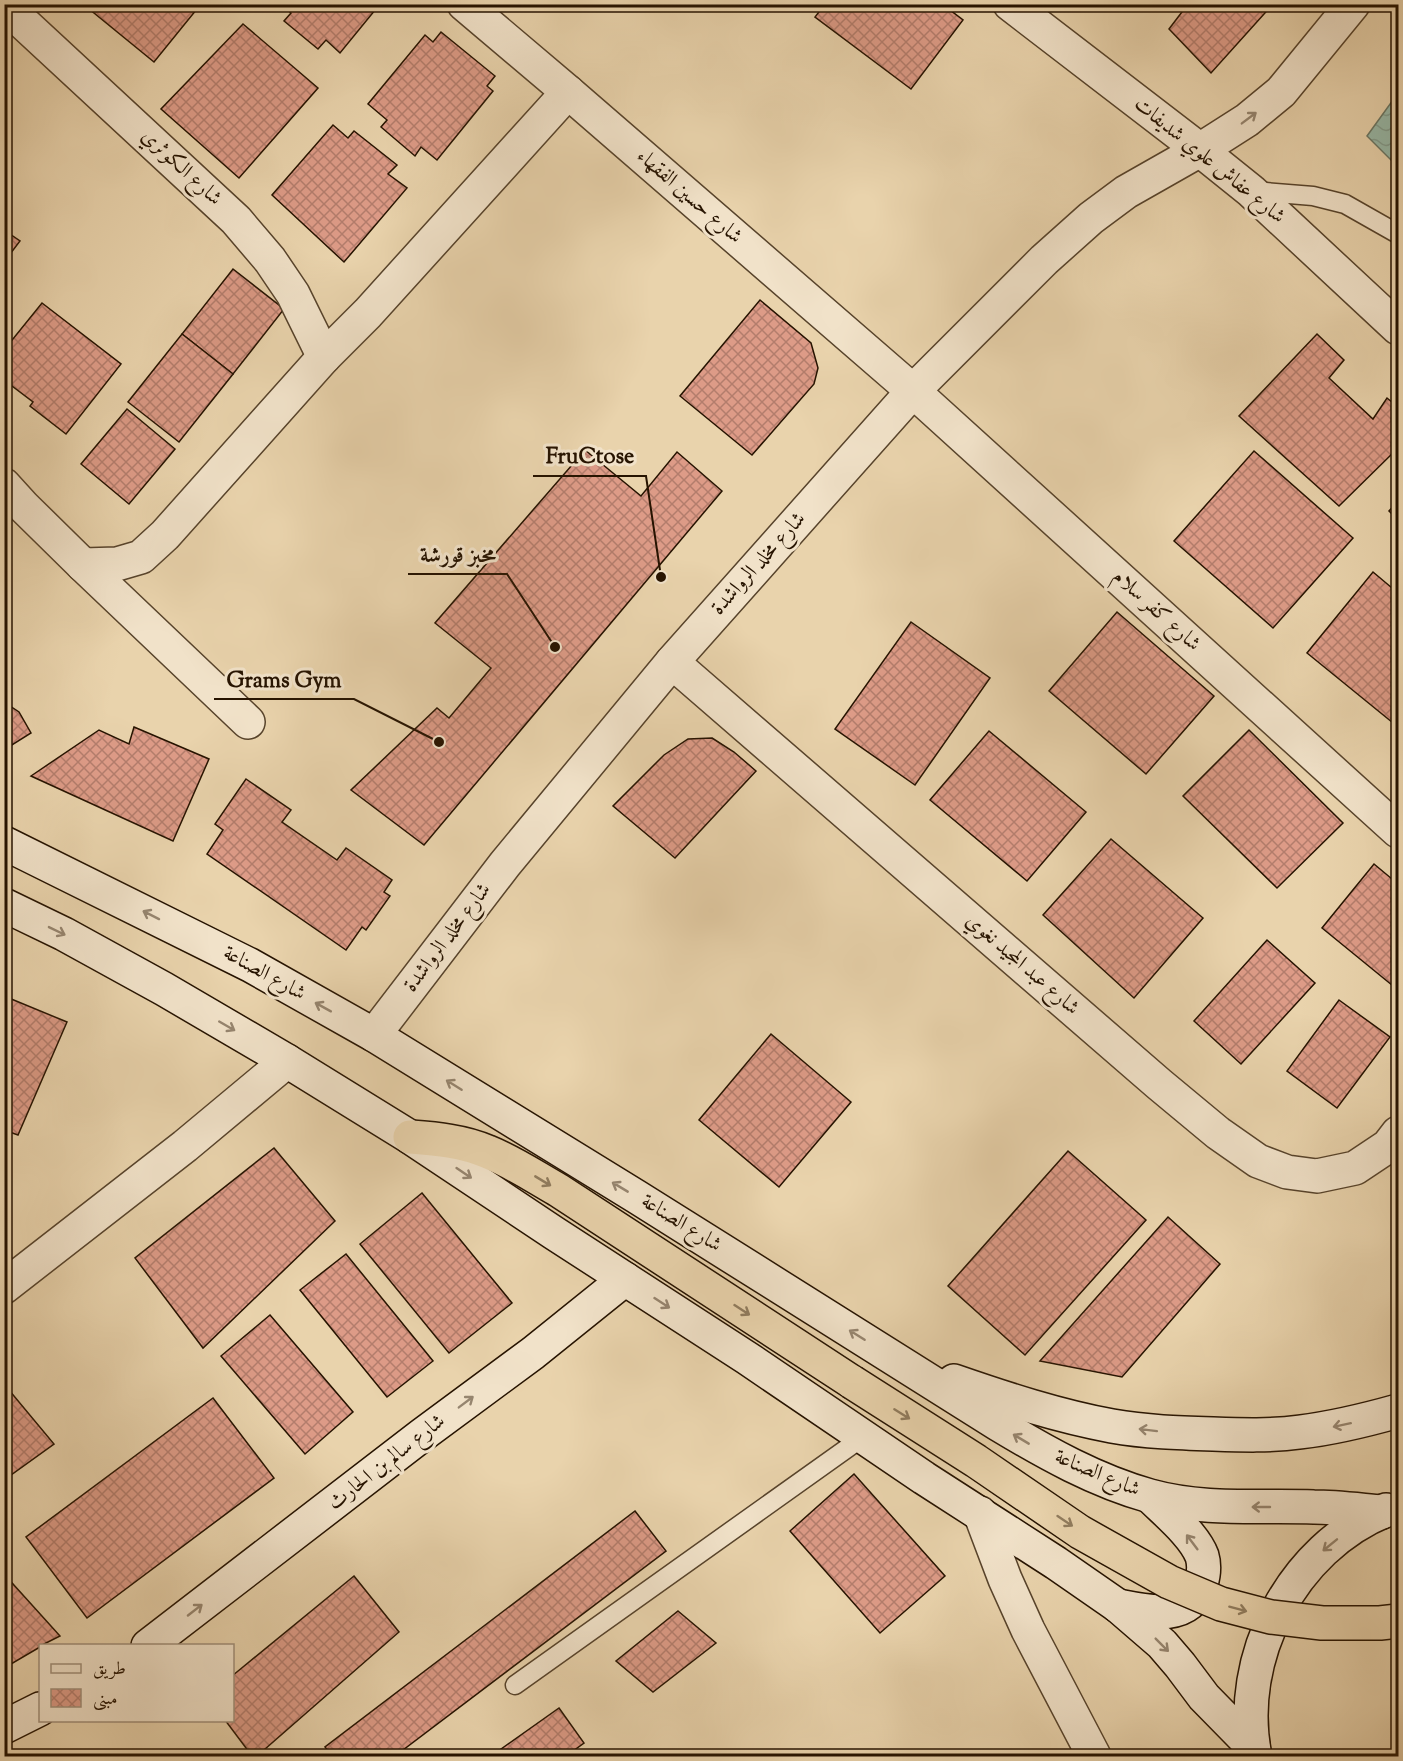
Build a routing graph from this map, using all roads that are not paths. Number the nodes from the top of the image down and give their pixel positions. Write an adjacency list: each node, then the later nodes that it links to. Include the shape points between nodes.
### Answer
1 (464, 4): 5 (street, شارع حسين الفقهاء)
2 (1010, 4): 6 (street, شارع عفاش علوي شديفات)
3 (1353, 4): 6 (street, شارع مخلد الرواشدة, one-way to 3, via 1281,92)
4 (4, 5): 10 (street, شارع الكوثري, via 236,220 293,294)
5 (568, 92): 10 (street); 11 (street, شارع حسين الفقهاء)
6 (1200, 150): 7 (street, شارع عفاش علوي شديفات); 11 (street, شارع مخلد الرواشدة, via 1126,192 1091,218)
7 (1251, 191): 8 (lane, via 1313,196 1345,204); 9 (street, شارع عفاش علوي شديفات)
8 (1398, 234)
9 (1398, 328)
10 (324, 357): 13 (street, via 141,557 117,564)
11 (913, 391): 14 (street, شارع مخلد الرواشدة); 16 (street, شارع كفر سلام)
12 (4, 485): 13 (street)
13 (83, 565): 15 (street)
14 (672, 662): 19 (street, شارع مخلد الرواشدة, via 505,864); 21 (street, شارع عبد المجيد نغوي, via 1167,1091 1258,1161 1287,1172 1317,1176 1354,1168 1388,1146)
15 (248, 722)
16 (1398, 831)
17 (4, 843): 19 (street, شارع الصناعة, one-way to 17, via 250,965)
18 (4, 905): 20 (street, one-way to 20, via 164,989)
19 (374, 1035): 25 (street, شارع الصناعة, one-way to 19)
20 (287, 1061): 22 (street); 24 (street)
21 (1398, 1133)
22 (410, 1137): 23 (street, one-way to 23); 32 (highway, one-way to 32, bridge, via 488,1151 558,1190 1080,1532 1169,1582 1221,1604 1271,1617 1323,1623)
23 (625, 1279): 27 (street, one-way to 27); 33 (street, شارع سالم بن الحارث, one-way to 23)
24 (4, 1287)
25 (902, 1363): 26 (street, one-way to 25, via 1299,1432 1250,1436 1161,1432 1058,1414); 28 (street, شارع الصناعة, one-way to 25, via 1082,1471 1033,1446)
26 (1398, 1411)
27 (863, 1437): 30 (street); 34 (lane)
28 (1151, 1497): 29 (street, شارع الصناعة, one-way to 28, via 1233,1507); 31 (street, one-way to 28, via 1167,1612 1184,1607 1200,1589 1204,1575 1202,1556)
29 (1390, 1508): 37 (street, one-way to 37, via 1350,1529 1322,1551 1278,1608 1254,1676)
30 (980, 1513): 31 (street); 38 (street, via 1028,1630)
31 (1118, 1606): 37 (street, one-way to 37, via 1162,1644)
32 (1398, 1621)
33 (151, 1644)
34 (515, 1685)
35 (39, 1710): 36 (street)
36 (4, 1727)
37 (1254, 1752)
38 (1094, 1756)

